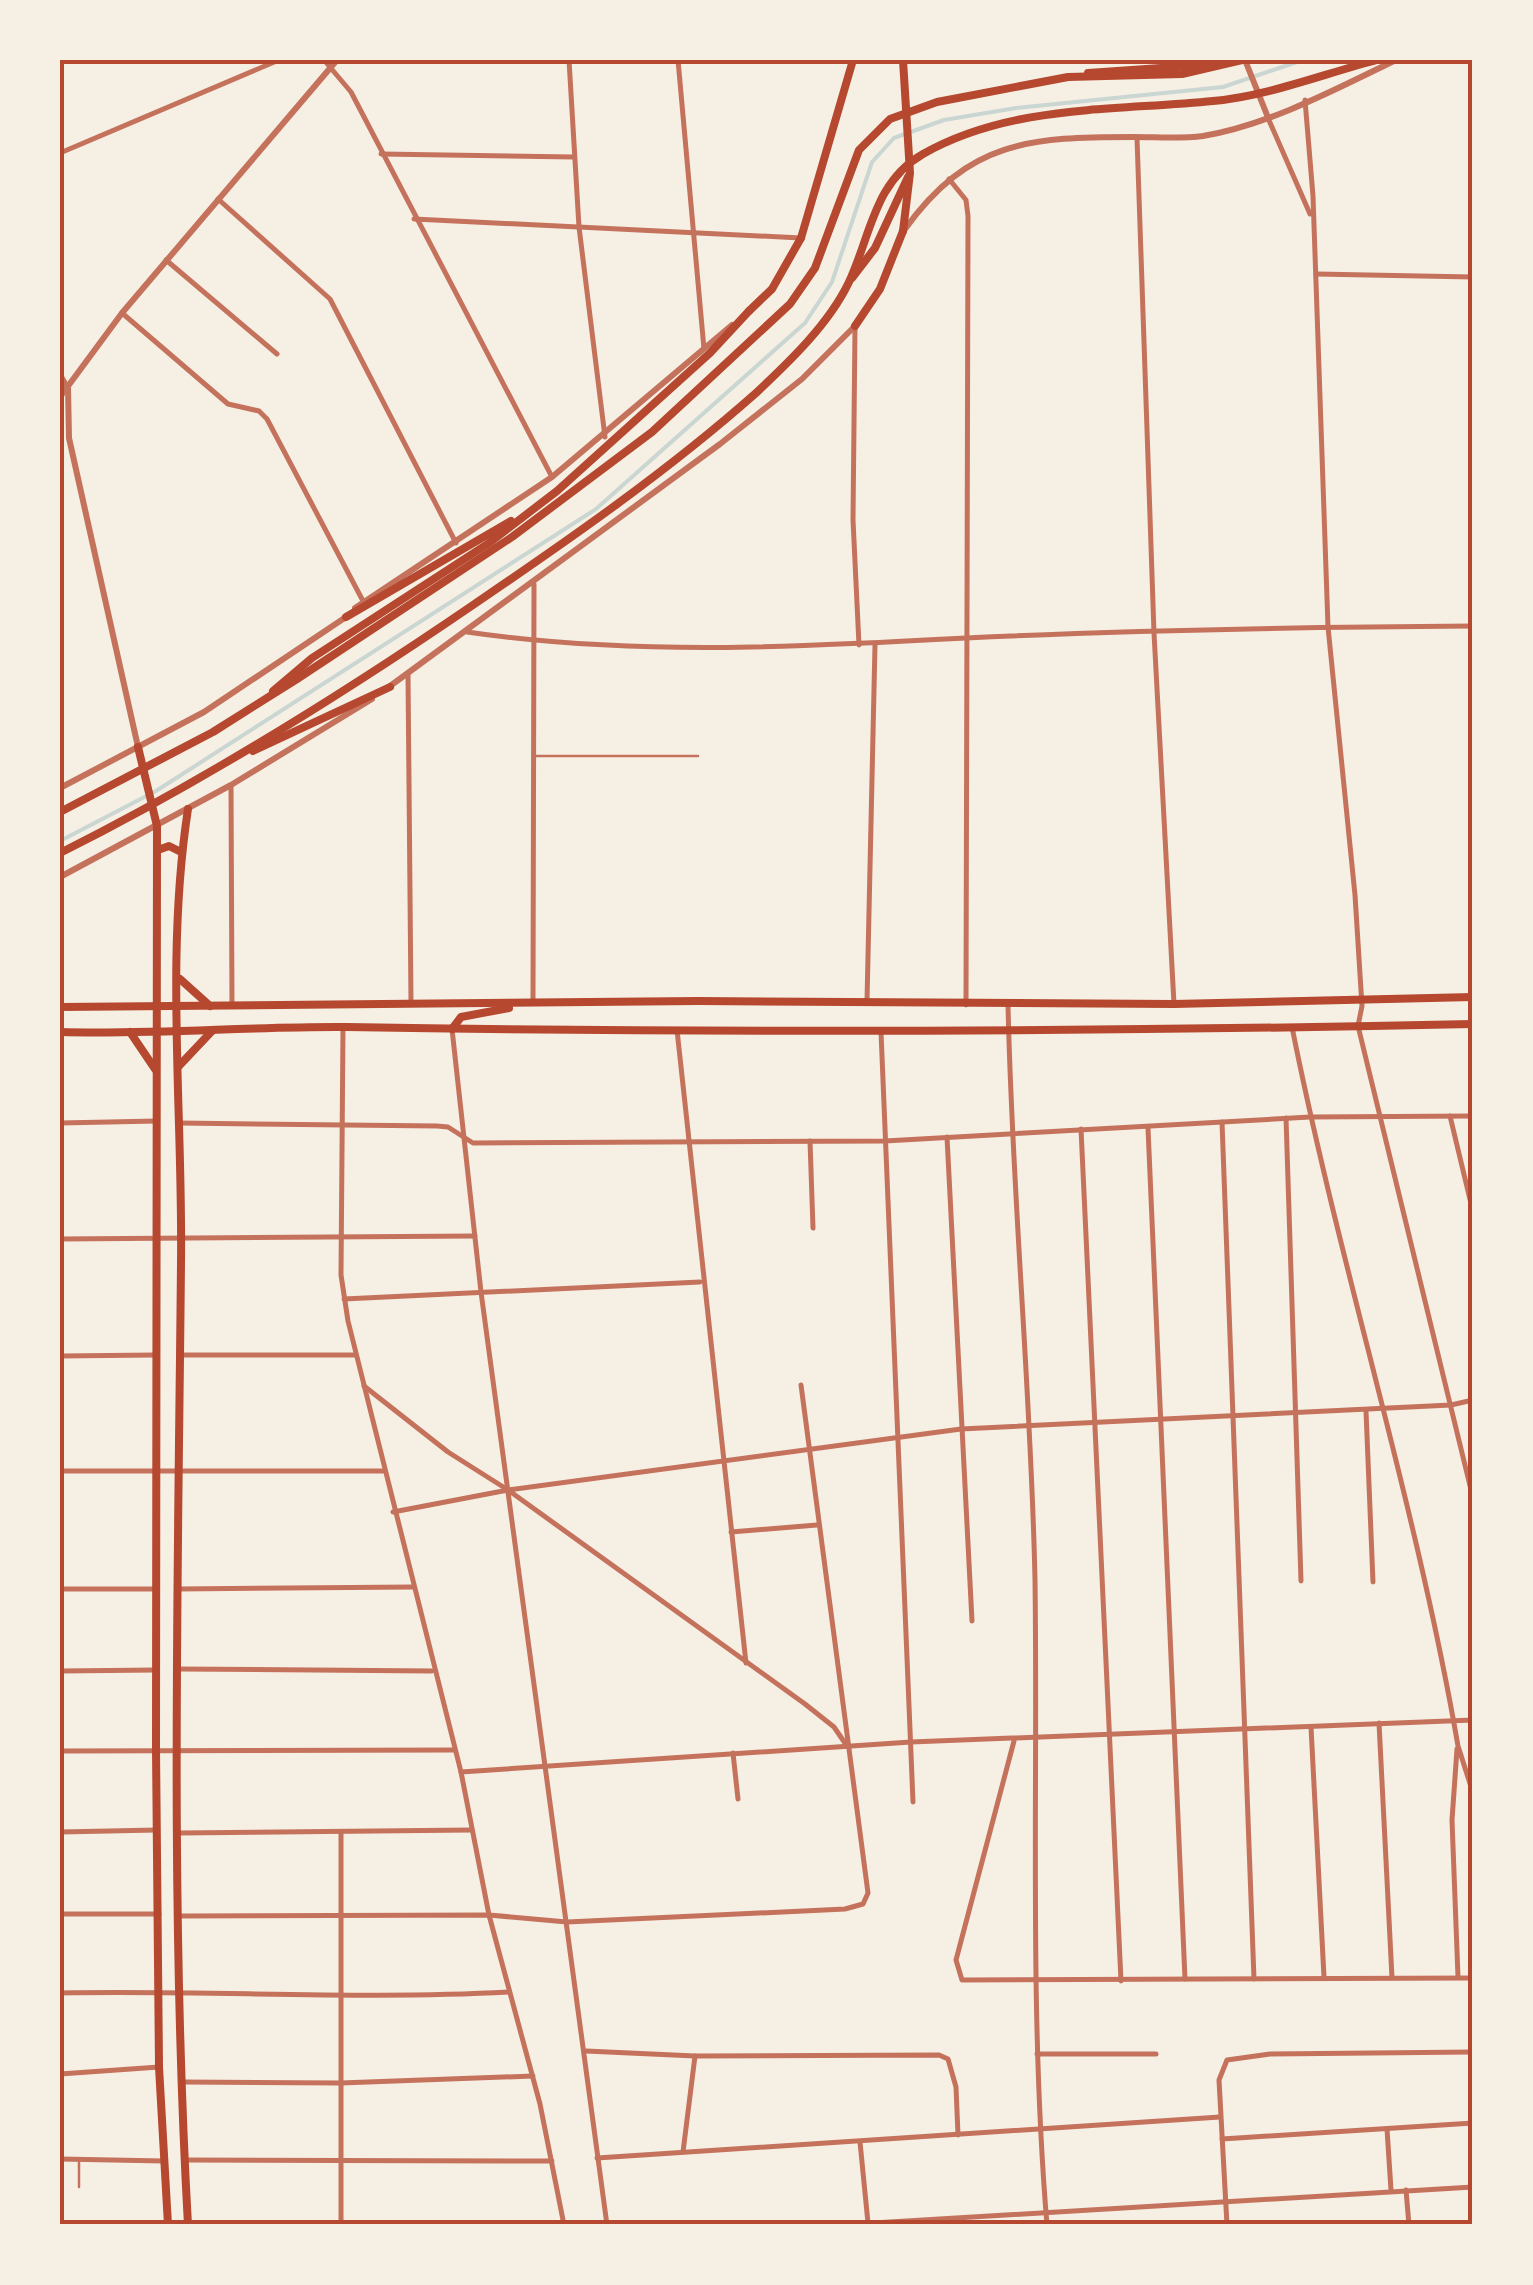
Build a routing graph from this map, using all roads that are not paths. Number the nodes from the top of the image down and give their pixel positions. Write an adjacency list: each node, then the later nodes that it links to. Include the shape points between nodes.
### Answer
1 (279, 60): 16 (street)
2 (324, 60): 11 (street)
3 (569, 60): 18 (street)
4 (678, 60): 26 (street)
5 (853, 60): 27 (main road)
6 (903, 60): 19 (main road)
7 (1207, 60): 12 (main road)
8 (1244, 60): 12 (main road, via 1182,74); 14 (street)
9 (1376, 60): 31 (main road, via 1238,98 1038,115 954,138 890,181)
10 (1396, 60): 13 (street)
11 (334, 64): 17 (street); 21 (street)
12 (1068, 77): 42 (main road, via 938,102 874,131 849,172 815,268 790,304 696,396)
13 (1305, 100): 14 (street); 22 (street)
14 (1266, 113): 15 (street, via 1202,136); 22 (street)
15 (1136, 137): 20 (street, via 1032,140 987,154); 50 (street)
16 (60, 153)
17 (382, 154): 18 (street); 23 (street)
18 (574, 157): 24 (street)
19 (910, 172): 25 (main road); 31 (main road, via 875,248)
20 (949, 179): 25 (street); 51 (street, via 968,207)
21 (218, 199): 28 (street); 43 (street, via 330,300)
22 (1311, 216): 29 (street)
23 (414, 219): 24 (street); 41 (street)
24 (580, 227): 26 (street); 40 (street)
25 (903, 231): 34 (main road, via 880,289)
26 (694, 235): 27 (street); 35 (street)
27 (801, 238): 32 (main road, via 772,289)
28 (166, 260): 33 (street); 36 (street)
29 (1314, 274): 30 (street); 47 (street)
30 (1473, 277)
31 (848, 283): 61 (main road, via 812,334 754,394 609,510 379,670)
32 (748, 311): 35 (street); 57 (main road, via 557,491 285,677)
33 (122, 313): 38 (street); 45 (street, via 218,397 267,419)
34 (854, 326): 44 (street, via 802,379); 53 (street)
35 (704, 349): 40 (street)
36 (277, 354)
37 (60, 374): 38 (street)
38 (68, 386): 39 (street); 58 (street, via 70,438)
39 (60, 398)
40 (605, 437): 41 (street)
41 (552, 477): 43 (street)
42 (586, 482): 46 (main road); 57 (main road)
43 (456, 543): 45 (street)
44 (534, 584): 49 (street); 52 (street)
45 (363, 601): 46 (street)
46 (346, 617): 58 (street)
47 (1328, 626): 48 (street); 50 (street); 73 (street)
48 (1473, 626)
49 (467, 632): 52 (street); 55 (street)
50 (1154, 633): 51 (street); 79 (street)
51 (966, 638): 54 (street); 77 (street)
52 (536, 642): 53 (street); 59 (street)
53 (859, 645): 54 (street)
54 (875, 645): 76 (street)
55 (408, 674): 56 (street); 74 (street)
56 (390, 687): 61 (main road); 62 (street)
57 (266, 698): 65 (main road)
58 (139, 752): 63 (street); 66 (main road)
59 (534, 756): 60 (lane); 75 (street)
60 (698, 756)
61 (234, 758): 69 (main road)
62 (231, 785): 64 (street); 83 (street)
63 (60, 788)
64 (188, 809): 66 (street); 68 (main road)
65 (60, 812)
66 (157, 823): 67 (main road); 70 (street)
67 (158, 850): 68 (main road); 84 (main road)
68 (181, 852): 71 (main road)
69 (60, 854)
70 (60, 878)
71 (180, 978): 82 (main road); 85 (main road)
72 (1473, 998): 73 (main road)
73 (1362, 1000): 79 (main road); 87 (street)
74 (411, 1002): 80 (main road); 83 (main road)
75 (533, 1004): 76 (main road); 80 (main road)
76 (867, 1004): 77 (main road)
77 (966, 1004): 78 (main road)
78 (1008, 1004): 79 (main road); 95 (street)
79 (1174, 1004)
80 (521, 1005): 91 (main road, via 460,1017)
81 (60, 1006): 84 (main road)
82 (210, 1006): 83 (main road); 85 (main road)
83 (232, 1006)
84 (156, 1007): 85 (main road); 93 (main road)
85 (178, 1007): 94 (main road)
86 (1473, 1024): 87 (main road)
87 (1358, 1026): 89 (main road); 105 (street)
88 (343, 1027): 90 (main road); 91 (main road); 110 (street)
89 (1292, 1027): 95 (main road); 101 (street)
90 (216, 1028): 94 (main road); 99 (main road)
91 (452, 1030): 92 (main road); 114 (street)
92 (676, 1030): 98 (main road); 118 (street)
93 (156, 1031): 94 (main road); 97 (main road); 100 (main road)
94 (178, 1031): 99 (main road)
95 (1008, 1031): 98 (main road); 113 (street)
96 (60, 1032): 97 (main road)
97 (130, 1032): 100 (main road)
98 (881, 1032): 117 (street)
99 (178, 1067): 107 (main road)
100 (157, 1081): 106 (main road)
101 (1310, 1116): 104 (street); 105 (street); 137 (street)
102 (1450, 1116): 103 (street); 105 (street); 119 (street)
103 (1473, 1116)
104 (1286, 1118): 108 (street); 139 (street)
105 (1380, 1119): 136 (street)
106 (157, 1121): 109 (street); 123 (main road)
107 (178, 1122): 110 (street); 125 (main road)
108 (1222, 1122): 111 (street); 140 (street)
109 (60, 1123)
110 (342, 1125): 114 (street, via 448,1127); 122 (street)
111 (1148, 1127): 112 (street); 141 (street)
112 (1082, 1129): 113 (street); 142 (street)
113 (1016, 1133): 115 (street); 143 (street)
114 (463, 1137): 118 (street, via 473,1143); 121 (street)
115 (947, 1138): 117 (street); 144 (street)
116 (810, 1141): 117 (street); 118 (street); 120 (street)
117 (886, 1141): 145 (street)
118 (686, 1145): 126 (street)
119 (1473, 1212)
120 (813, 1228)
121 (475, 1236): 122 (street); 127 (street)
122 (343, 1238): 125 (street); 128 (street)
123 (157, 1239): 124 (street); 125 (street); 131 (main road)
124 (60, 1240)
125 (182, 1240): 132 (main road)
126 (701, 1282): 127 (street); 147 (street)
127 (481, 1292): 128 (street); 152 (street)
128 (344, 1299): 129 (street)
129 (356, 1355): 132 (street); 133 (street)
130 (60, 1356): 131 (street)
131 (158, 1356): 149 (main road)
132 (180, 1356): 150 (main road)
133 (362, 1384): 151 (street); 152 (street)
134 (802, 1385): 146 (street)
135 (1473, 1400): 136 (street)
136 (1450, 1405): 137 (street); 153 (street)
137 (1385, 1408): 138 (street); 169 (street)
138 (1366, 1409): 139 (street); 158 (street)
139 (1298, 1413): 140 (street); 157 (street)
140 (1231, 1416): 141 (street); 173 (street)
141 (1162, 1418): 142 (street); 174 (street)
142 (1097, 1420): 143 (street); 175 (street)
143 (1030, 1423): 144 (street); 177 (street)
144 (961, 1429): 145 (street); 163 (street)
145 (897, 1439): 146 (street); 178 (street)
146 (809, 1450): 147 (street); 155 (street)
147 (724, 1460): 152 (street); 156 (street)
148 (60, 1471): 149 (street)
149 (158, 1471): 150 (street); 162 (main road)
150 (178, 1471): 151 (street); 160 (main road)
151 (383, 1471): 154 (street)
152 (508, 1490): 154 (street); 164 (street); 186 (street)
153 (1473, 1498)
154 (394, 1512): 159 (street)
155 (817, 1525): 156 (street); 180 (street)
156 (731, 1532): 164 (street)
157 (1301, 1581)
158 (1374, 1582)
159 (413, 1587): 160 (street); 168 (street)
160 (178, 1588): 165 (main road)
161 (60, 1589): 162 (street)
162 (156, 1589): 166 (main road)
163 (972, 1621)
164 (746, 1663): 180 (street, via 822,1717)
165 (178, 1669): 168 (street); 182 (main road)
166 (156, 1670): 167 (street); 181 (main road)
167 (60, 1671)
168 (432, 1671): 183 (street)
169 (1454, 1720): 170 (street); 171 (street); 179 (street)
170 (1473, 1720)
171 (1379, 1723): 172 (street); 203 (street)
172 (1311, 1727): 173 (street); 202 (street)
173 (1246, 1730): 174 (street); 206 (street)
174 (1178, 1733): 175 (street); 207 (street)
175 (1109, 1736): 177 (street); 209 (street)
176 (1014, 1740): 177 (street); 178 (street); 208 (street, via 956,1960 966,1982)
177 (1036, 1740): 208 (street)
178 (911, 1742): 180 (street); 190 (street)
179 (1458, 1746): 188 (street); 204 (street, via 1452,1820)
180 (848, 1748): 185 (street); 201 (street, via 868,1893 860,1906)
181 (156, 1749): 182 (street); 184 (street); 191 (main road)
182 (178, 1750): 183 (street); 194 (main road)
183 (454, 1750): 187 (street)
184 (60, 1751)
185 (733, 1753): 186 (street); 189 (street)
186 (545, 1763): 187 (street); 201 (street)
187 (461, 1772): 192 (street)
188 (1473, 1793)
189 (738, 1799)
190 (913, 1802)
191 (157, 1830): 193 (street); 197 (main road)
192 (472, 1830): 195 (street); 199 (street)
193 (60, 1832)
194 (179, 1832): 195 (street); 200 (main road)
195 (342, 1832): 198 (street)
196 (60, 1914): 197 (street)
197 (158, 1914): 211 (main road)
198 (343, 1914): 199 (street); 200 (street); 214 (street)
199 (489, 1914): 201 (street); 212 (street)
200 (178, 1916): 210 (main road)
201 (567, 1922): 215 (street)
202 (1324, 1977): 203 (street); 206 (street)
203 (1392, 1978): 204 (street)
204 (1458, 1978): 205 (street)
205 (1473, 1978)
206 (1254, 1979): 207 (street)
207 (1185, 1980): 209 (street)
208 (1034, 1981): 209 (street); 217 (street)
209 (1120, 1981)
210 (180, 1990): 211 (street); 214 (street); 223 (main road)
211 (158, 1991): 213 (street); 220 (main road)
212 (509, 1992): 214 (street); 222 (street)
213 (60, 1993)
214 (341, 1996): 224 (street)
215 (586, 2051): 219 (street); 233 (street)
216 (1473, 2052): 225 (street, via 1238,2055 1220,2071)
217 (1037, 2054): 218 (street); 228 (street)
218 (1156, 2054)
219 (695, 2056): 229 (street, via 939,2055 953,2070); 232 (street)
220 (160, 2067): 221 (street); 238 (main road)
221 (60, 2074)
222 (533, 2076): 224 (street); 239 (street)
223 (183, 2082): 224 (street); 236 (main road)
224 (341, 2083): 237 (street)
225 (1220, 2117): 228 (street); 230 (street)
226 (1473, 2123): 227 (street)
227 (1386, 2129): 230 (street); 243 (street)
228 (1041, 2131): 229 (street); 245 (street)
229 (958, 2135): 231 (street)
230 (1222, 2139): 244 (street)
231 (860, 2142): 232 (street); 246 (street)
232 (683, 2152): 233 (street)
233 (597, 2158): 251 (street)
234 (60, 2159): 235 (street)
235 (80, 2159): 238 (street); 240 (lane)
236 (186, 2160): 237 (street); 248 (main road)
237 (341, 2160): 239 (street); 249 (street)
238 (164, 2161): 247 (main road)
239 (552, 2161): 250 (street)
240 (79, 2187)
241 (1473, 2187): 242 (street)
242 (1406, 2190): 243 (street); 255 (street)
243 (1391, 2191): 244 (street)
244 (1226, 2202): 245 (street); 254 (street)
245 (1046, 2210): 246 (street); 253 (street)
246 (868, 2224): 252 (street)
247 (168, 2225)
248 (188, 2225)
249 (341, 2225)
250 (564, 2225)
251 (607, 2225)
252 (840, 2225)
253 (1047, 2225)
254 (1227, 2225)
255 (1409, 2225)

